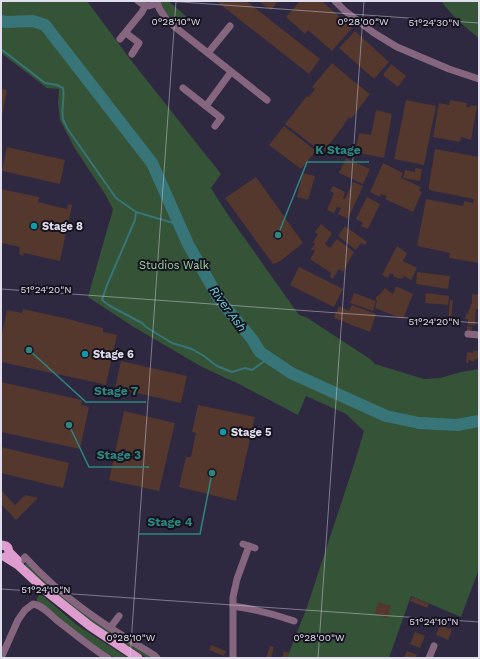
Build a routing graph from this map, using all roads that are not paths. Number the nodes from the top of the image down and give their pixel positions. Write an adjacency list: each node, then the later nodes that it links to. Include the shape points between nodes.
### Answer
1 (334, 1): 10 (street, via 397,47)
2 (140, 2): 3 (street, via 150,6); 5 (street, via 142,12)
3 (157, 2): 7 (street, via 166,19)
4 (230, 26): 7 (street)
5 (126, 33): 6 (street); 8 (street, via 139,43)
6 (120, 39)
7 (208, 53): 9 (street)
8 (132, 54)
9 (232, 72): 12 (street); 13 (street)
10 (479, 79)
11 (183, 88): 13 (street)
12 (267, 100)
13 (206, 106): 14 (street, via 221,118)
14 (215, 126)
15 (468, 334): 16 (street)
16 (479, 335)
17 (1, 545): 19 (main road, via 6,546)
18 (249, 546): 21 (street, via 234,589)
19 (3, 557): 20 (main road, via 16,560)
20 (18, 564): 24 (street, via 25,557 43,577 79,607); 30 (main road, via 67,608)
21 (233, 606): 23 (street); 32 (street)
22 (119, 616): 24 (street)
23 (294, 621)
24 (110, 628): 31 (street)
25 (434, 646): 33 (street)
26 (95, 650): 27 (street, via 41,606 33,604 24,610 18,620); 28 (street); 29 (street)
27 (1, 658)
28 (91, 658)
29 (108, 658)
30 (138, 658)
31 (157, 658)
32 (232, 658)
33 (430, 658)

